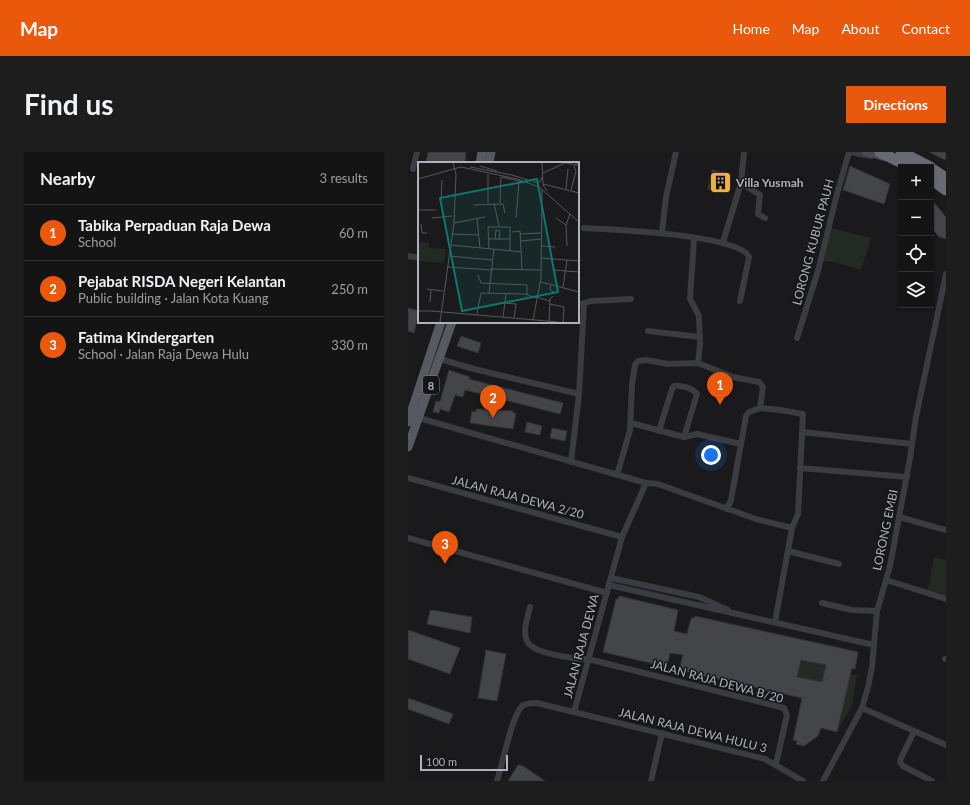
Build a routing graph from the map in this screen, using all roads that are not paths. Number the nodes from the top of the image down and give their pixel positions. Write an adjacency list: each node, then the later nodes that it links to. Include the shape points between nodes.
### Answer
1 (417, 152): 14 (street)
2 (482, 152): 10 (main road)
3 (492, 152): 11 (main road)
4 (676, 152): 23 (street, via 666,197)
5 (744, 152): 19 (street)
6 (850, 152): 8 (street); 36 (street, LORONG KUBUR PAUH)
7 (866, 152): 8 (main road)
8 (883, 155): 9 (highway)
9 (901, 155): 12 (highway)
10 (480, 162)
11 (489, 162)
12 (922, 164)
13 (934, 168): 16 (main road)
14 (413, 169)
15 (934, 171): 17 (highway)
16 (946, 171)
17 (946, 178)
18 (934, 181): 20 (highway)
19 (741, 182): 21 (street, via 760,195 758,214); 25 (street)
20 (946, 190)
21 (764, 218)
22 (584, 228): 23 (street)
23 (662, 232): 24 (street)
24 (694, 239): 25 (street); 35 (street, via 690,299 699,313)
25 (723, 242): 30 (street, via 746,251 749,256)
26 (408, 256): 27 (street)
27 (418, 258)
28 (946, 274): 48 (street, LORONG EMBI)
29 (631, 299): 31 (street, via 591,300)
30 (740, 301)
31 (581, 304): 39 (street)
32 (441, 323): 42 (main road, 8)
33 (452, 323): 37 (main road, 8)
34 (648, 331): 35 (street)
35 (700, 337): 38 (street)
36 (797, 338)
37 (440, 359): 39 (street); 41 (main road, 8)
38 (698, 363): 40 (street, via 733,377 759,382 763,387); 43 (street, via 638,361 632,384)
39 (579, 394): 50 (street)
40 (760, 408): 45 (street, via 803,414); 47 (street, via 747,413)
41 (419, 418): 49 (main road, 8); 50 (street)
42 (408, 422)
43 (631, 423): 44 (street); 52 (street)
44 (659, 431): 46 (street); 46 (street, via 672,389 677,386 693,390 696,394)
45 (802, 432): 48 (street); 51 (street)
46 (684, 437): 47 (street, via 700,435)
47 (741, 444): 56 (street, via 731,500)
48 (912, 444): 53 (street, LORONG EMBI)
49 (408, 447)
50 (571, 462): 52 (street)
51 (800, 468): 53 (street); 58 (street, via 798,514)
52 (617, 475): 55 (street)
53 (907, 477): 57 (street, LORONG EMBI)
54 (408, 478): 60 (street, JALAN RAJA DEWA 2/20)
55 (646, 483): 56 (street, via 658,484); 60 (street, JALAN RAJA DEWA)
56 (727, 509): 58 (street)
57 (899, 517): 59 (street); 65 (street, LORONG EMBI)
58 (792, 528): 62 (street)
59 (946, 530)
60 (622, 537): 64 (street, JALAN RAJA DEWA)
61 (408, 538): 67 (street)
62 (788, 551): 63 (street); 73 (street)
63 (839, 564)
64 (611, 578): 66 (street, JALAN RAJA DEWA); 72 (street, via 698,597)
65 (886, 580): 68 (street); 71 (street, LORONG EMBI)
66 (609, 585): 67 (street, JALAN RAJA DEWA); 72 (street)
67 (607, 593): 75 (street, JALAN RAJA DEWA)
68 (946, 599)
69 (822, 603): 71 (street, via 852,610)
70 (530, 607): 75 (street, via 526,634 531,646 570,658)
71 (877, 611): 74 (street, LORONG EMBI)
72 (736, 614): 73 (street)
73 (775, 622): 74 (street)
74 (874, 645): 76 (street, LORONG EMBI, via 872,667)
75 (588, 659): 77 (street, JALAN RAJA DEWA); 81 (street, JALAN RAJA DEWA B/20, via 784,708 787,715)
76 (862, 708): 78 (street); 85 (street, LORONG EMBI)
77 (574, 712): 79 (street, JALAN RAJA DEWA HULU 3); 82 (street, JALAN RAJA DEWA, via 537,703 523,705 516,716)
78 (914, 732): 80 (street); 86 (street, via 900,762)
79 (662, 733): 81 (street, JALAN RAJA DEWA HULU 3, via 761,757); 83 (street)
80 (946, 745)
81 (776, 764): 84 (street, JALAN RAJA DEWA HULU 3)
82 (498, 781)
83 (651, 781)
84 (803, 781)
85 (823, 781)
86 (932, 781)

